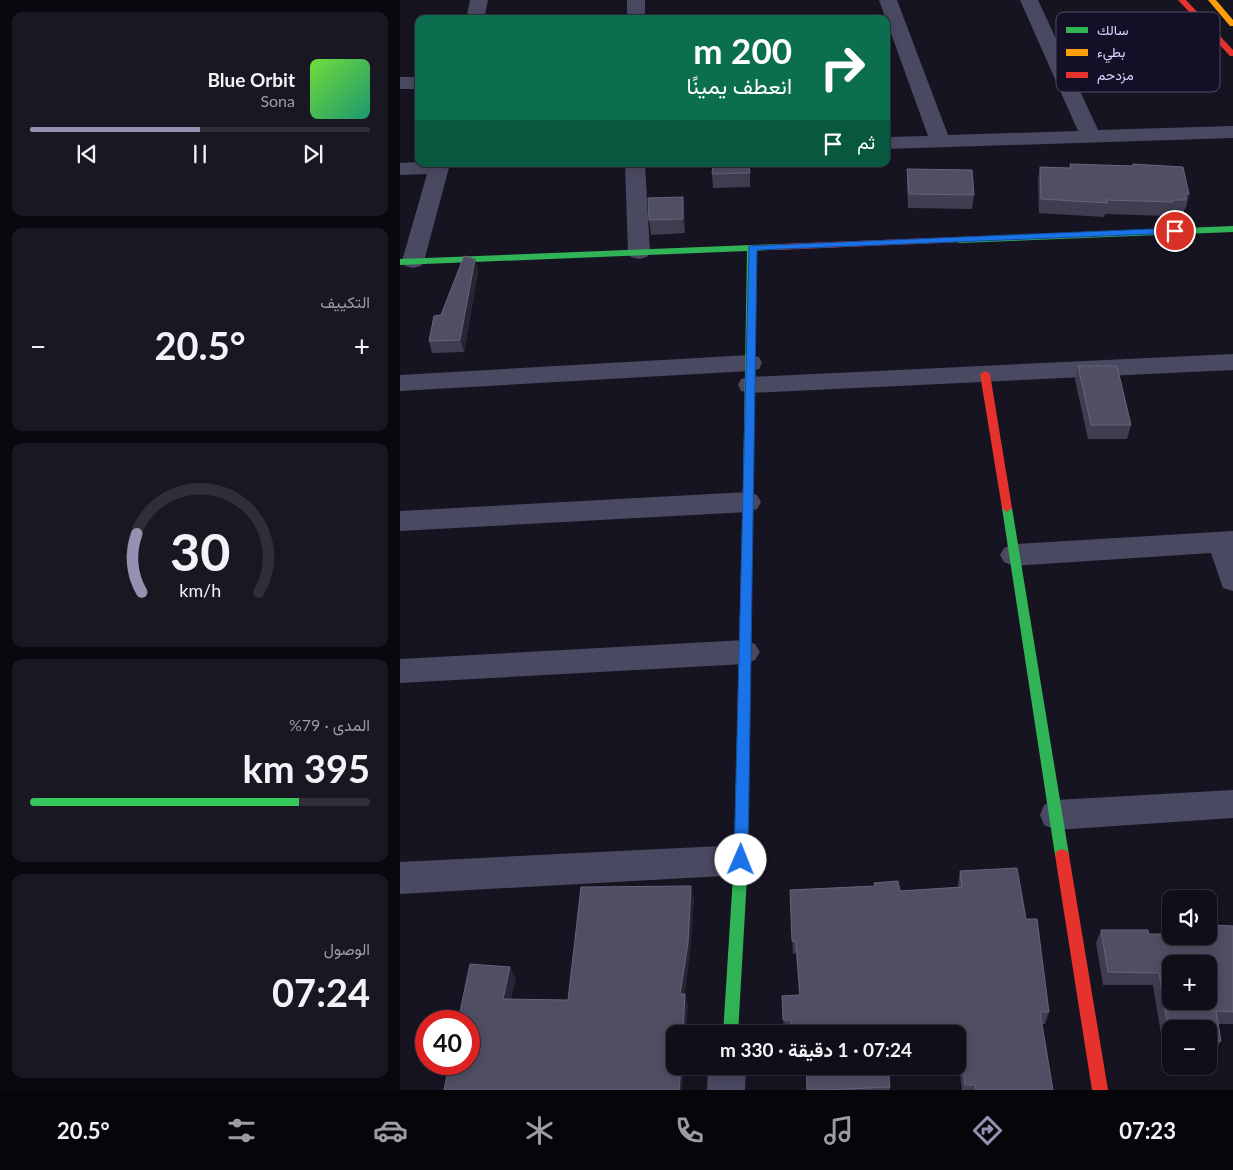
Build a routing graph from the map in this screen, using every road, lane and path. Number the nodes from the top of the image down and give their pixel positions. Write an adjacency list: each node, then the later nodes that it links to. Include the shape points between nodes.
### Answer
1 (479, 0): 8 (street)
2 (636, 0): 9 (street)
3 (888, 0): 19 (street, via 903,63)
4 (1029, 0): 13 (street)
5 (1182, 0): 7 (street)
6 (1212, 0): 10 (street)
7 (1193, 12)
8 (476, 15)
9 (636, 15)
10 (1233, 24)
11 (1220, 40): 12 (street)
12 (1233, 54)
13 (1056, 59)
14 (400, 83): 15 (street)
15 (415, 83)
16 (1071, 92): 18 (street)
17 (1233, 132): 18 (street)
18 (1091, 136): 19 (street)
19 (940, 141): 20 (street)
20 (890, 143)
21 (426, 167): 24 (street)
22 (439, 167): 28 (street)
23 (636, 167): 27 (street)
24 (400, 169)
25 (1233, 229): 26 (street)
26 (752, 248): 27 (street); 30 (street)
27 (639, 252): 28 (street)
28 (407, 262)
29 (1233, 362): 31 (street)
30 (750, 374): 31 (street); 32 (street); 33 (street)
31 (985, 374): 36 (street)
32 (400, 382)
33 (748, 502): 34 (street); 38 (street)
34 (400, 521)
35 (1228, 542): 36 (street); 37 (street)
36 (1014, 555): 41 (street)
37 (1233, 580)
38 (745, 652): 39 (street); 42 (street)
39 (400, 671)
40 (1233, 804): 41 (street)
41 (1056, 816): 47 (street)
42 (741, 860): 43 (street); 44 (street)
43 (400, 878)
44 (731, 1025)
45 (727, 1075): 46 (street)
46 (726, 1090)
47 (1100, 1090)

